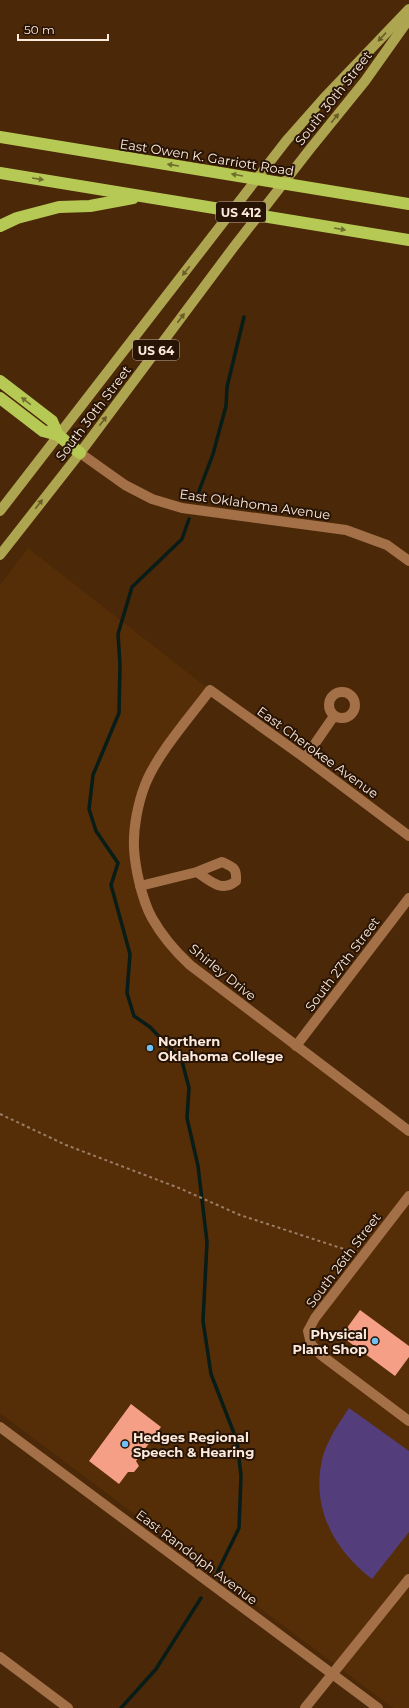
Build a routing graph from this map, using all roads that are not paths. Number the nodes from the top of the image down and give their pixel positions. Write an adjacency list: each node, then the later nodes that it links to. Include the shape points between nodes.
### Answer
1 (409, 9): 13 (main road, South 30th Street, one-way to 13, via 286,141)
2 (409, 19): 14 (main road, South 30th Street / US 64, one-way to 2, via 243,236 365,81)
3 (0, 137): 7 (highway, East Owen K. Garriott Road, one-way to 3)
4 (0, 173): 5 (highway, one-way to 5)
5 (142, 196): 9 (highway, via 90,206 44,210); 10 (highway, US 412, one-way to 10)
6 (409, 198): 7 (highway)
7 (385, 200): 8 (highway, East Owen K. Garriott Road)
8 (409, 204)
9 (0, 226)
10 (409, 240)
11 (0, 381): 13 (highway, one-way to 11, via 52,421)
12 (0, 398): 13 (highway, via 43,431)
13 (58, 436): 14 (highway); 15 (main road, South 30th Street)
14 (80, 453): 16 (main road, South 30th Street / US 64, one-way to 14); 17 (street, East Oklahoma Avenue, via 125,485 152,499 182,508 346,530 387,545)
15 (0, 511)
16 (0, 555)
17 (409, 561)
18 (210, 690): 20 (street, East Cherokee Avenue); 23 (street, Shirley Drive, via 158,760 145,785 136,819 134,847)
19 (334, 716): 20 (street)
20 (305, 758): 21 (street, East Cherokee Avenue)
21 (409, 836)
22 (197, 872): 23 (street)
23 (140, 886): 25 (street, Shirley Drive, via 151,917 170,945 190,965)
24 (409, 898): 25 (street, South 27th Street)
25 (296, 1046): 26 (street, Shirley Drive)
26 (409, 1131)
27 (409, 1196): 28 (street, South 26th Street, via 315,1318 308,1331 311,1344 321,1355)
28 (409, 1421)
29 (0, 1427): 32 (street, East Randolph Avenue)
30 (409, 1579): 32 (street)
31 (0, 1657): 33 (street)
32 (334, 1675): 34 (street); 35 (street, East Randolph Avenue)
33 (68, 1708)
34 (306, 1708)
35 (378, 1708)

